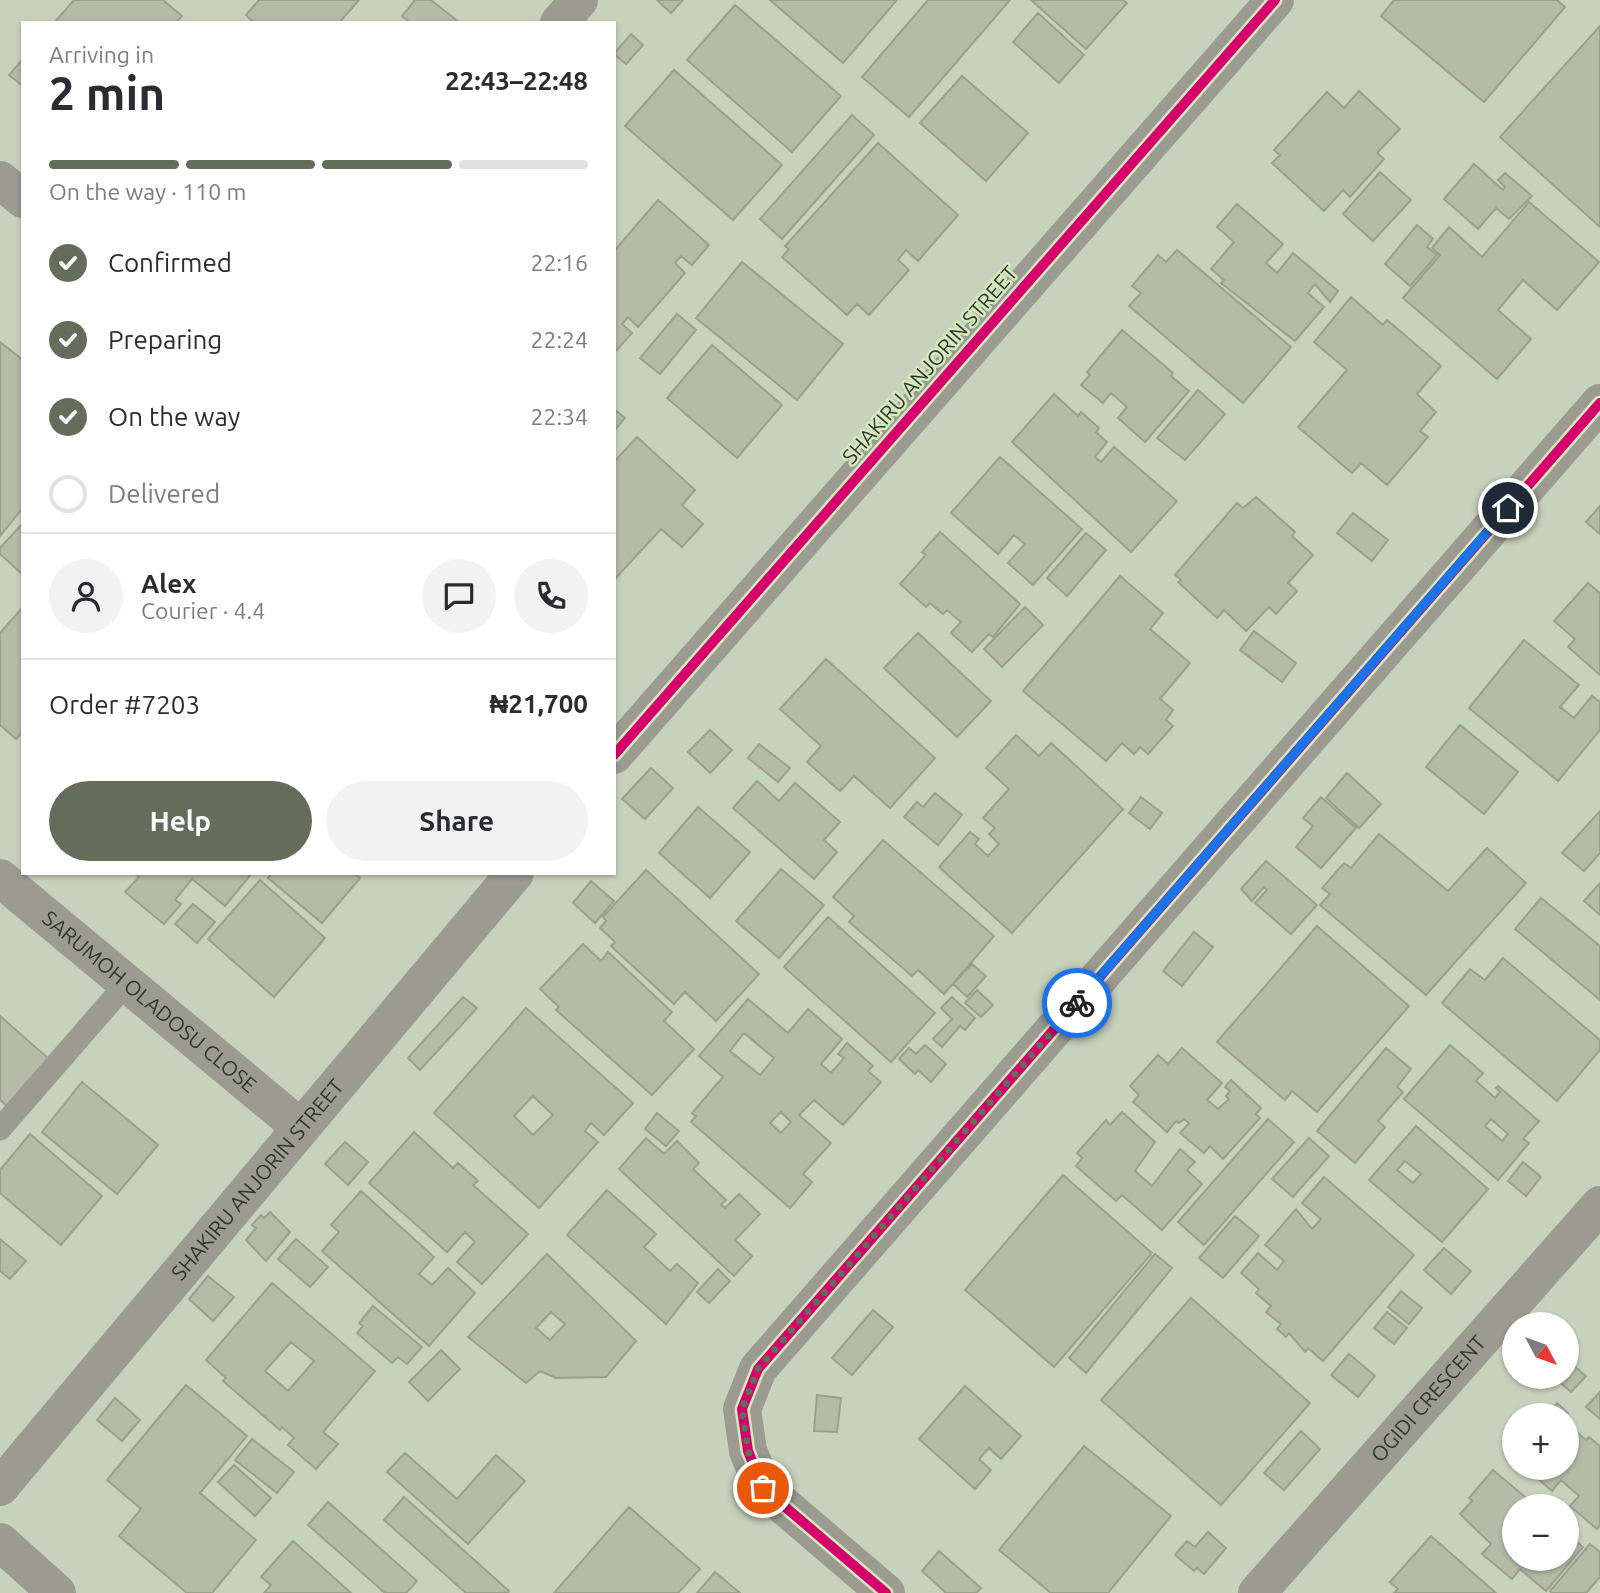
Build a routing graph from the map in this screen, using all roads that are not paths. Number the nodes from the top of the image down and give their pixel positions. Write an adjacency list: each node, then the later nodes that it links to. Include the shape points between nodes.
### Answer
1 (579, 0): 3 (street)
2 (1275, 0): 7 (street, SHAKIRU ANJORIN STREET)
3 (561, 21)
4 (0, 180): 5 (street)
5 (21, 198)
6 (1600, 402): 17 (street, via 758,1369 742,1409 748,1451 763,1488)
7 (622, 730)
8 (512, 875): 11 (street, SHAKIRU ANJORIN STREET)
9 (0, 878): 10 (street, SARUMOH OLADOSU CLOSE)
10 (127, 983): 11 (street, SARUMOH OLADOSU CLOSE); 12 (lane)
11 (300, 1127): 14 (street, SHAKIRU ANJORIN STREET)
12 (0, 1129)
13 (1600, 1205): 18 (street, OGIDI CRESCENT)
14 (0, 1488)
15 (0, 1542): 16 (street)
16 (57, 1593)
17 (886, 1593)
18 (1257, 1593)

